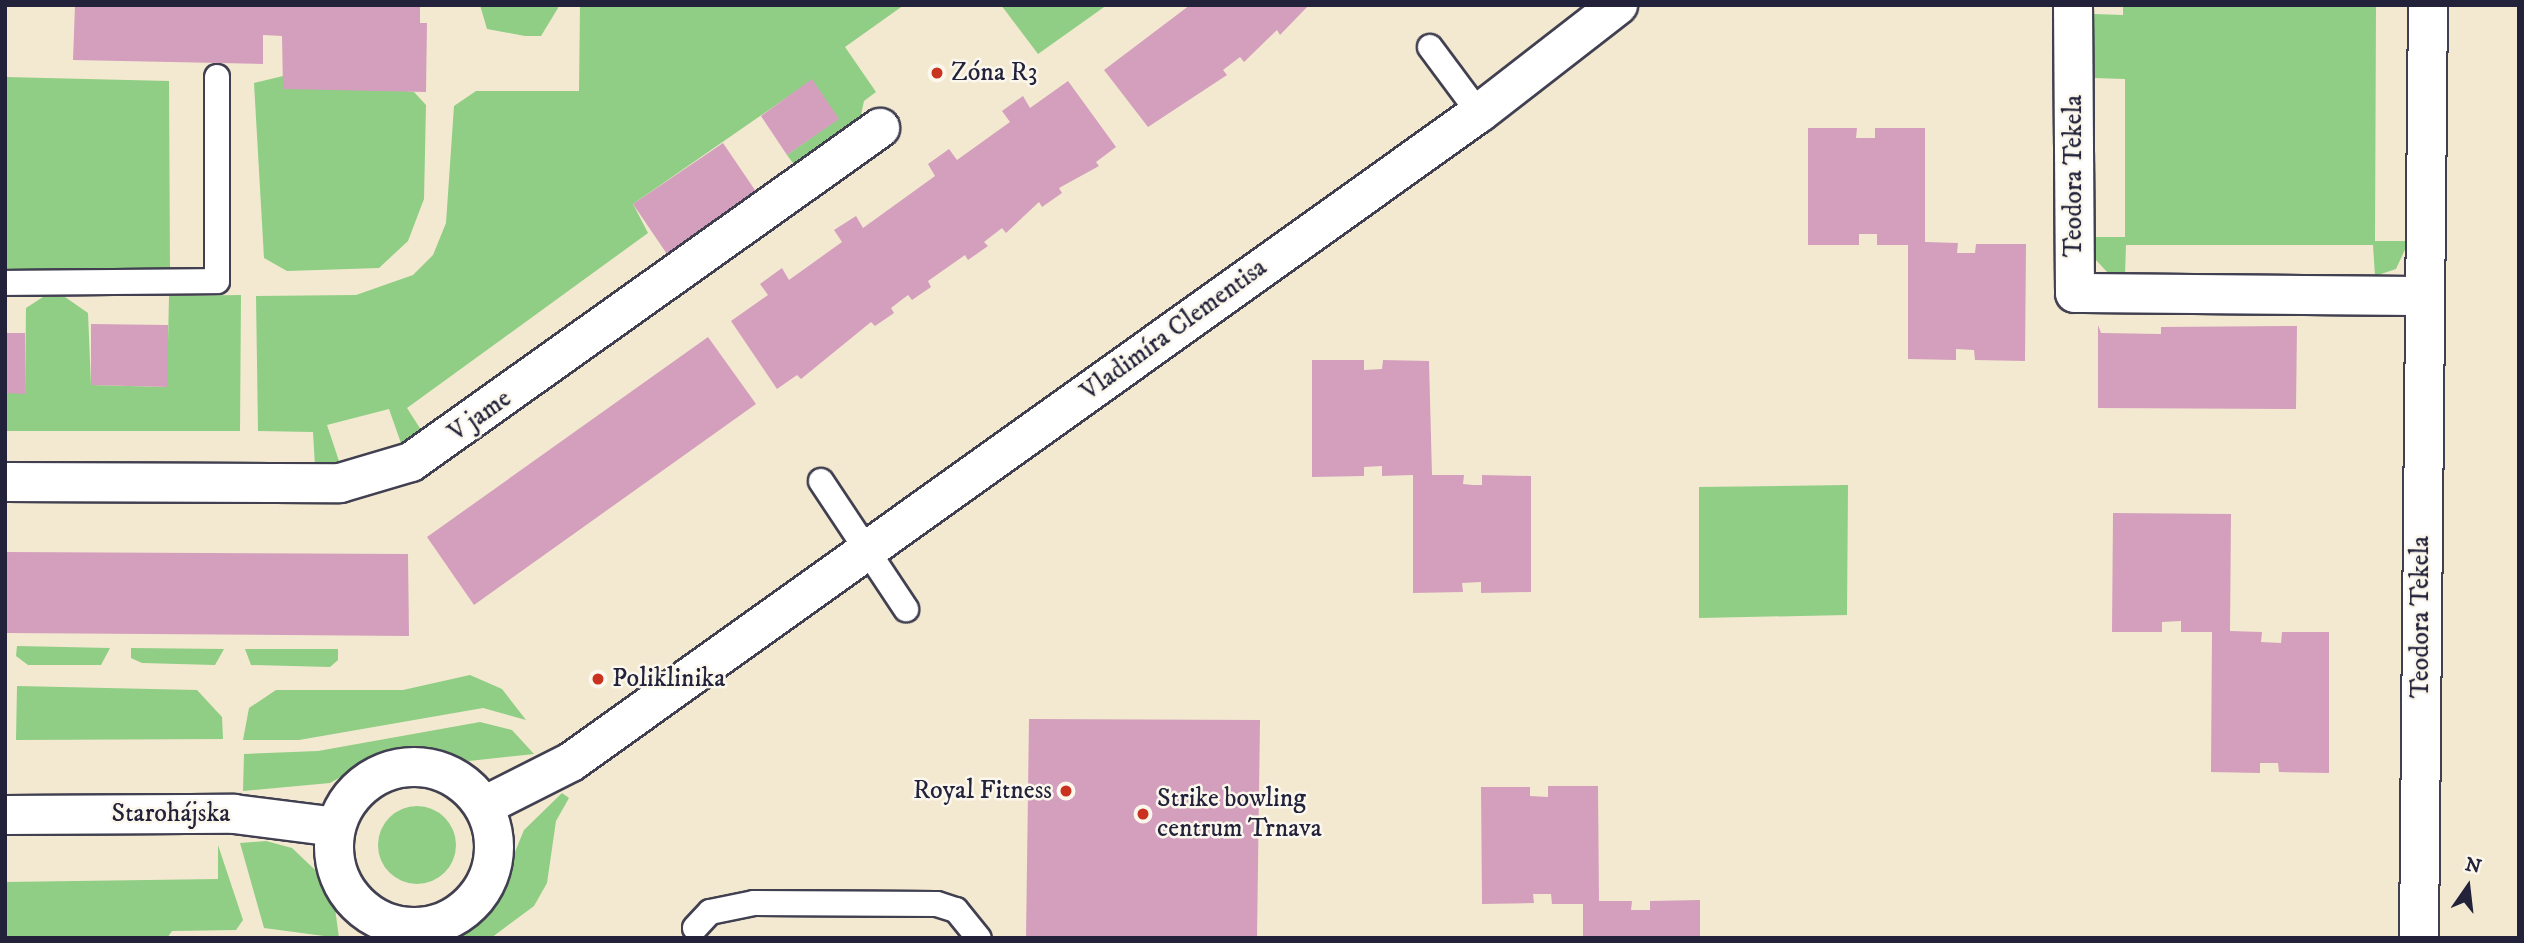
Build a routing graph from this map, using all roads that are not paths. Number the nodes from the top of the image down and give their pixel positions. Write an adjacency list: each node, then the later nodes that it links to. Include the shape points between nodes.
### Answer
1 (1618, 5): 6 (street, Vladimíra Clementisa)
2 (2073, 5): 9 (street, Teodora Tekela, via 2075,293)
3 (2428, 5): 9 (street, Teodora Tekela)
4 (1430, 47): 6 (lane)
5 (217, 77): 8 (lane, via 217,281)
6 (1479, 113): 12 (street, Vladimíra Clementisa)
7 (880, 128): 11 (street, V jame, via 411,462 340,483)
8 (5, 283)
9 (2423, 296): 20 (street, Teodora Tekela)
10 (821, 481): 12 (lane)
11 (5, 482)
12 (870, 548): 13 (lane); 14 (street, Vladimíra Clementisa, via 571,762)
13 (906, 609)
14 (484, 806): 16 (street, via 449,775 402,767 360,787); 18 (street, via 493,834 493,864 472,903 435,925)
15 (5, 815): 16 (street, Starohájska, via 234,814)
16 (335, 827): 18 (street, via 334,857 344,887)
17 (695, 928): 19 (lane, via 703,915 744,904 937,904 956,910)
18 (388, 931)
19 (979, 938)
20 (2419, 938)

